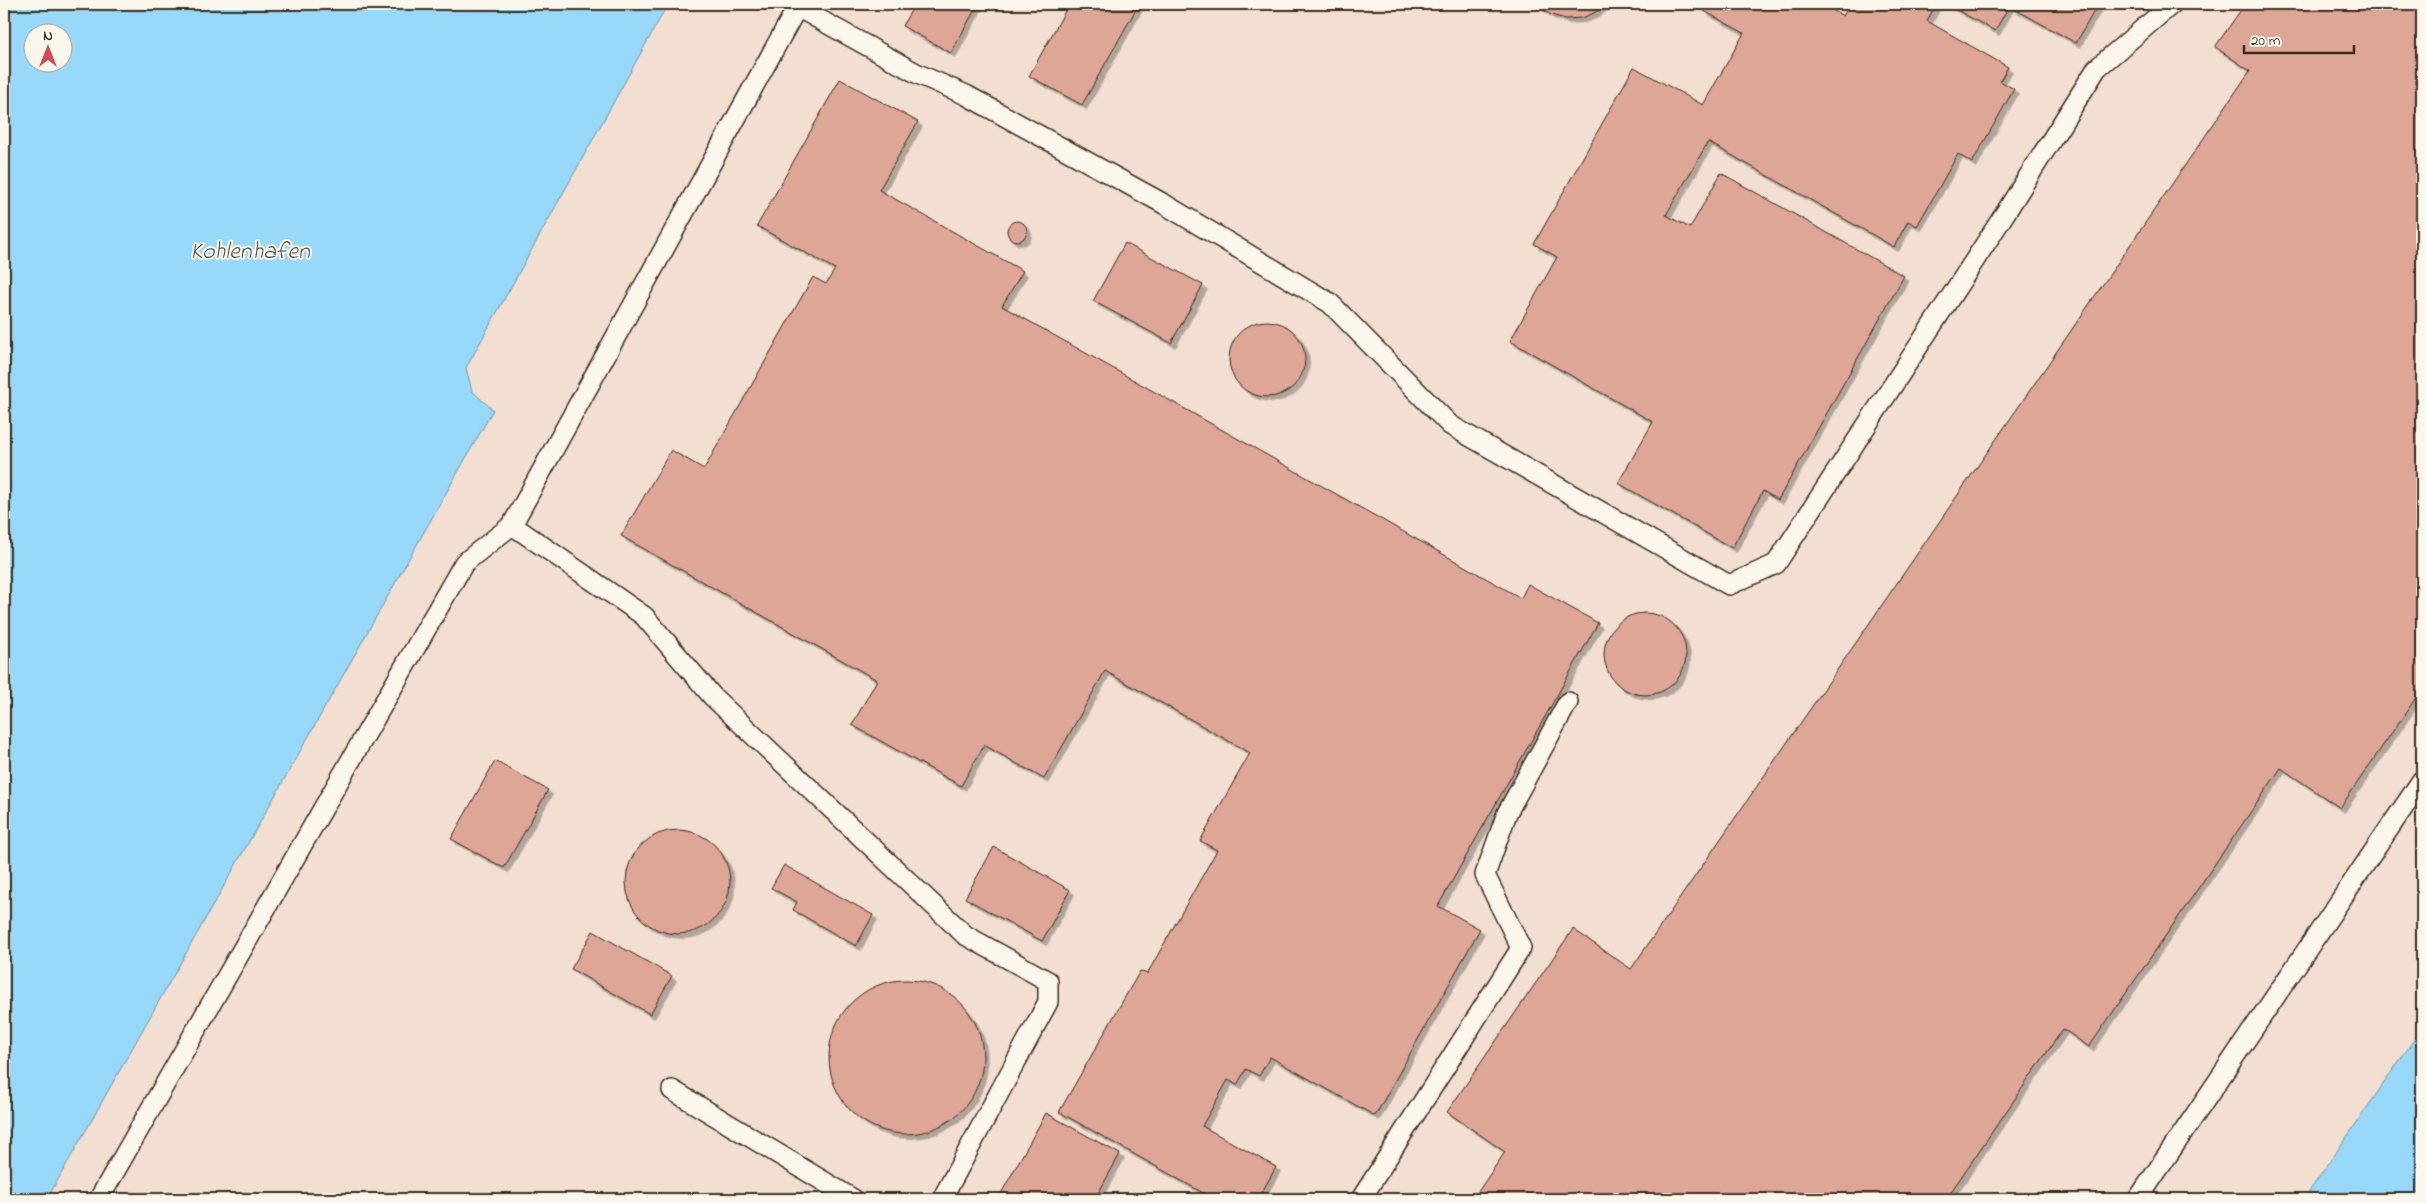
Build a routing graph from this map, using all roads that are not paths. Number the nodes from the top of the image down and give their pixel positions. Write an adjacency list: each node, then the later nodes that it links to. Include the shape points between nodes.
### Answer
1 (2172, 4): 2 (lane, via 2097,68 1776,564 1729,585 1450,425 1330,303 1155,199 966,95 918,74)
2 (798, 6): 3 (lane)
3 (512, 525): 7 (lane, via 464,563); 9 (lane, via 644,616 714,697 965,935 1048,981 1048,1002)
4 (1568, 702): 10 (lane, via 1507,812 1485,875 1521,948)
5 (2422, 780): 11 (lane)
6 (672, 1090): 8 (lane)
7 (99, 1199)
8 (853, 1199)
9 (942, 1199)
10 (1360, 1199)
11 (2138, 1199)

